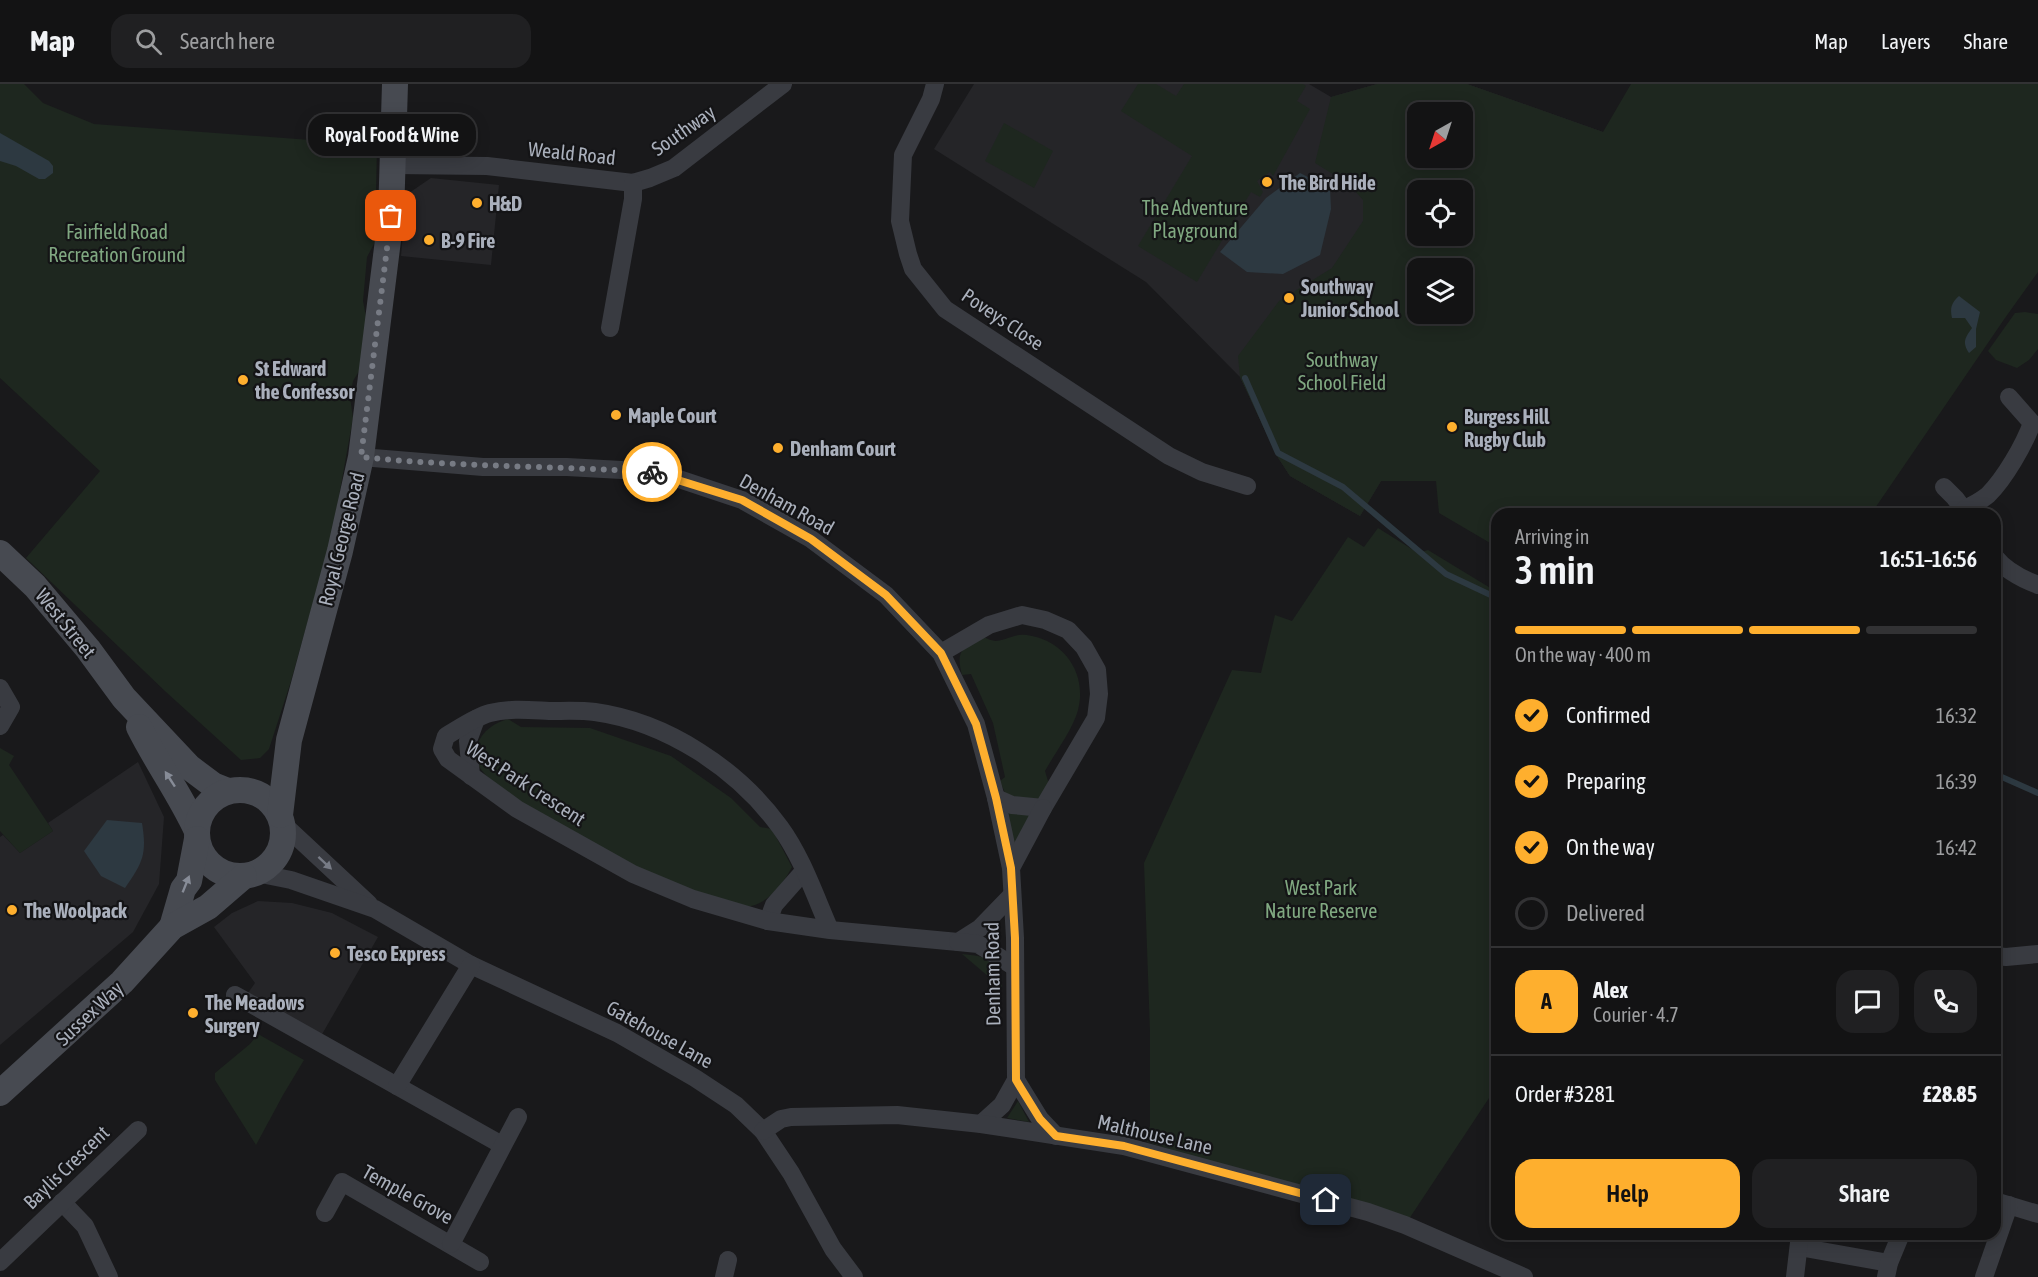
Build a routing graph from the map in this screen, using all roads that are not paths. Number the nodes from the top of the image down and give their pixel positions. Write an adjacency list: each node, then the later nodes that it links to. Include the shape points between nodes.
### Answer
1 (394, 84): 4 (street, Royal George Road)
2 (783, 84): 5 (street, Southway, via 674,168)
3 (935, 84): 10 (street, Poveys Close, via 903,155 900,221 913,269 945,309 1169,456 1202,472)
4 (393, 165): 5 (street, Weald Road, via 487,166); 9 (street, Royal George Road, via 391,216)
5 (633, 183): 6 (street, Weald Road)
6 (610, 328)
7 (2009, 397): 8 (street, via 2032,423)
8 (2033, 435): 13 (street, via 1987,495)
9 (361, 457): 17 (street, Denham Road, via 483,467 658,472 742,500 811,539 886,595); 22 (street, Royal George Road)
10 (1247, 486)
11 (1944, 487): 12 (street)
12 (1962, 508)
13 (1970, 508)
14 (0, 553): 19 (street, West Street, via 35,586)
15 (2001, 566): 16 (street)
16 (2038, 585)
17 (941, 653): 25 (street, Denham Road, via 976,724); 26 (street, Denham Road, via 988,625 1022,615 1068,630 1084,647 1096,670 1096,718)
18 (0, 688): 21 (street, via 11,707)
19 (124, 698): 24 (street, West Street, via 189,767 213,785); 28 (street, West Street, one-way to 19, via 182,799)
20 (476, 719): 23 (street, via 468,741); 23 (street, West Park Crescent, via 446,736 441,749); 30 (street, West Park Crescent, via 505,710 594,712 625,718 674,737 747,789 781,828)
21 (0, 726)
22 (289, 740): 24 (street, Royal George Road, via 264,782); 27 (street, Royal George Road)
23 (471, 776): 34 (street, West Park Crescent, via 517,809 633,874 693,899)
24 (238, 791): 27 (street, via 267,799); 28 (street, via 216,797 206,806 199,818)
25 (996, 798): 26 (street, via 1012,805); 29 (street, Denham Road)
26 (1043, 808): 29 (street, Denham Road)
27 (281, 819): 31 (street, via 284,835 278,854 266,868); 33 (street, Gatehouse Lane, one-way to 33)
28 (197, 835): 31 (street, via 202,853 215,868 225,874); 35 (street, Sussex Way, one-way to 28, via 189,881)
29 (1011, 868): 32 (street, Denham Road)
30 (804, 871): 34 (street, via 774,904); 36 (street, West Park Crescent)
31 (250, 875): 33 (street, Gatehouse Lane, via 291,880); 35 (street, Sussex Way, via 208,907)
32 (1011, 896): 37 (street, via 980,928); 41 (street, Denham Road)
33 (375, 909): 40 (street, Gatehouse Lane)
34 (768, 921): 36 (street, West Park Crescent)
35 (172, 927): 45 (street, Sussex Way, via 122,982)
36 (830, 930): 37 (street, West Park Crescent)
37 (958, 942): 41 (street, West Park Crescent, via 978,944)
38 (2038, 954): 39 (street)
39 (2001, 957)
40 (471, 965): 44 (street); 49 (street, Gatehouse Lane, via 627,1039 736,1105)
41 (1015, 967): 43 (street, Denham Road)
42 (235, 994): 44 (street)
43 (1016, 1080): 47 (street, via 1002,1105); 50 (street, via 1040,1119)
44 (397, 1086): 51 (street)
45 (1, 1091)
46 (518, 1117): 51 (street, Temple Grove)
47 (981, 1124): 49 (street, Malthouse Lane, via 897,1115 790,1117); 50 (street, Malthouse Lane)
48 (138, 1130): 52 (street, Baylis Crescent)
49 (763, 1131): 64 (street, Gatehouse Lane, via 833,1249)
50 (1056, 1136): 65 (street, Malthouse Lane, via 1124,1146 1368,1212)
51 (502, 1145): 59 (street, Temple Grove)
52 (62, 1202): 60 (street, Baylis Crescent); 63 (street, via 85,1227)
53 (2002, 1203): 55 (street)
54 (325, 1213): 59 (street, Temple Grove, via 342,1182)
55 (2038, 1215)
56 (1899, 1240): 62 (street)
57 (1993, 1240): 67 (street)
58 (1799, 1241): 62 (street); 66 (street)
59 (450, 1244): 61 (street, Temple Grove)
60 (0, 1262)
61 (480, 1262)
62 (1887, 1270)
63 (110, 1277)
64 (854, 1277)
65 (1524, 1277)
66 (1795, 1277)
67 (1984, 1277)

